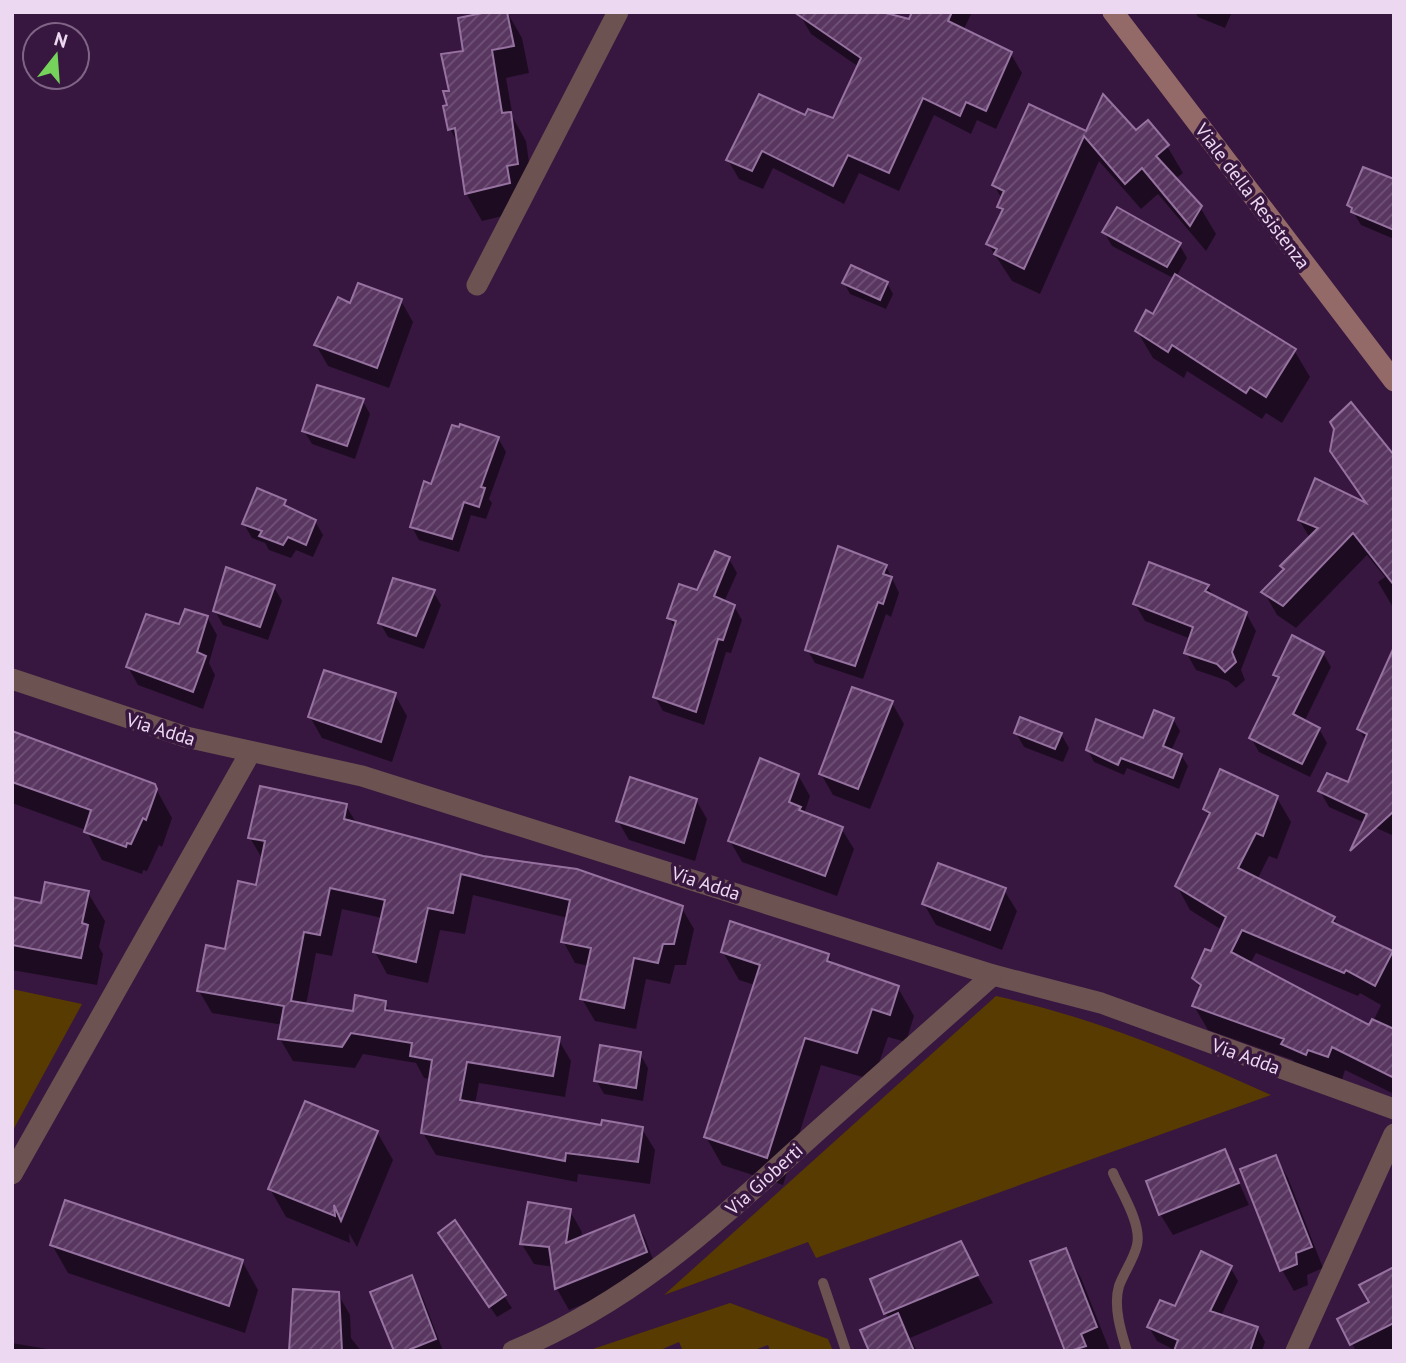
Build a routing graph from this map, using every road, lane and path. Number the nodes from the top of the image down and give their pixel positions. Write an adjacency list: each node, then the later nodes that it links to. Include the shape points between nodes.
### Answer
1 (618, 12): 3 (street)
2 (1113, 12): 4 (main road, Viale della Resistenza)
3 (477, 285)
4 (1394, 381)
5 (12, 679): 6 (street, Via Adda, via 186,737)
6 (250, 753): 7 (street, Via Adda, via 362,776); 11 (street)
7 (993, 975): 8 (street, Via Adda, via 1101,1003); 13 (street, Via Gioberti, via 706,1233 614,1301)
8 (1394, 1109)
9 (1394, 1134): 16 (street)
10 (1113, 1173): 15 (lane, via 1137,1233 1137,1245 1119,1288 1120,1329)
11 (12, 1174)
12 (823, 1283): 14 (lane)
13 (513, 1351)
14 (846, 1351)
15 (1127, 1351)
16 (1296, 1351)

